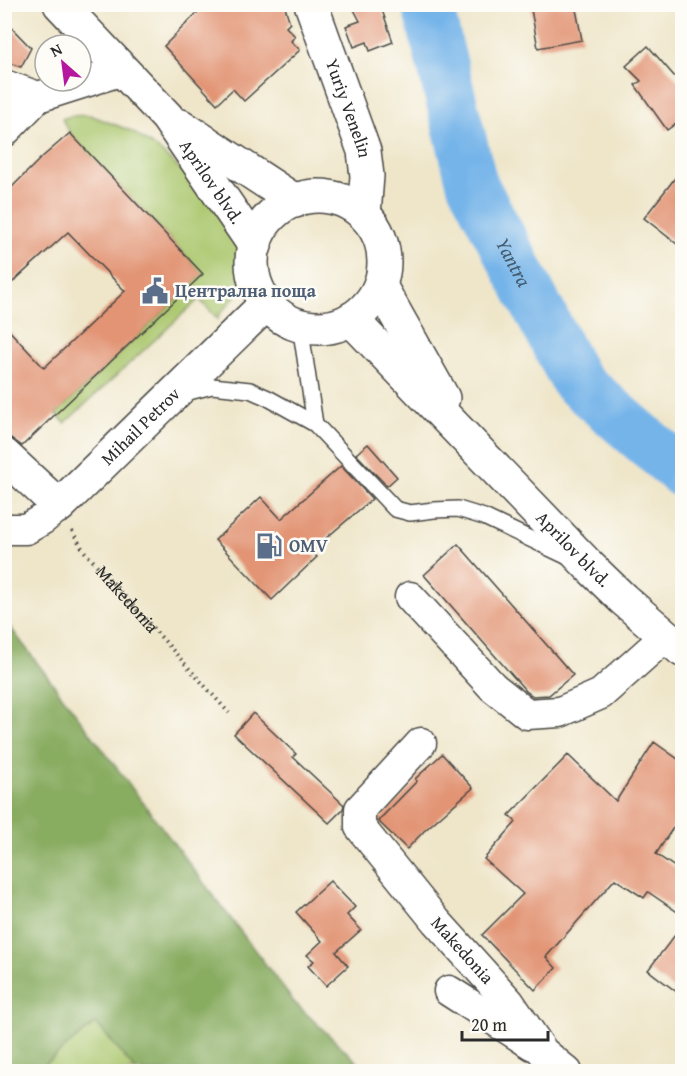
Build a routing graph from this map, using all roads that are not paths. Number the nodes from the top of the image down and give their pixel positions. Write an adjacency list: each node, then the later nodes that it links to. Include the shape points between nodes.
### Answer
1 (60, 4): 3 (main road, Aprilov blvd.)
2 (311, 4): 9 (main road, Yuriy Venelin, via 364,151 368,176)
3 (123, 70): 5 (street); 6 (main road, Aprilov blvd.)
4 (4, 85): 5 (street)
5 (38, 97): 7 (street)
6 (167, 117): 8 (main road, Aprilov blvd.); 10 (main road, Aprilov blvd.)
7 (4, 132)
8 (294, 201): 9 (main road, via 326,196); 10 (main road, via 269,219)
9 (364, 214): 11 (main road, via 376,229 383,248)
10 (255, 246): 12 (main road, via 254,276)
11 (380, 286): 13 (main road, via 368,305); 17 (main road, Aprilov blvd.)
12 (267, 303): 14 (main road, via 282,317); 15 (main road, Mihail Petrov)
13 (351, 319): 14 (main road, via 332,327); 17 (main road, Aprilov blvd.)
14 (300, 325): 16 (lane)
15 (171, 397): 16 (lane, via 212,386 250,390); 19 (main road, Mihail Petrov)
16 (315, 424): 21 (lane, via 395,509 410,513 458,509 484,517)
17 (468, 441): 21 (main road, Aprilov blvd.)
18 (4, 454): 19 (main road)
19 (59, 506): 20 (street, Mihail Petrov, via 26,529)
20 (4, 529)
21 (590, 567): 23 (main road, Aprilov blvd.)
22 (410, 597): 23 (street, via 493,687 527,714 561,712 601,694)
23 (674, 643)
24 (421, 743): 26 (street, Makedonia, via 360,809 360,827 436,921 510,1002)
25 (448, 991): 26 (street)
26 (543, 1052): 27 (street, Makedonia)
27 (567, 1071)

